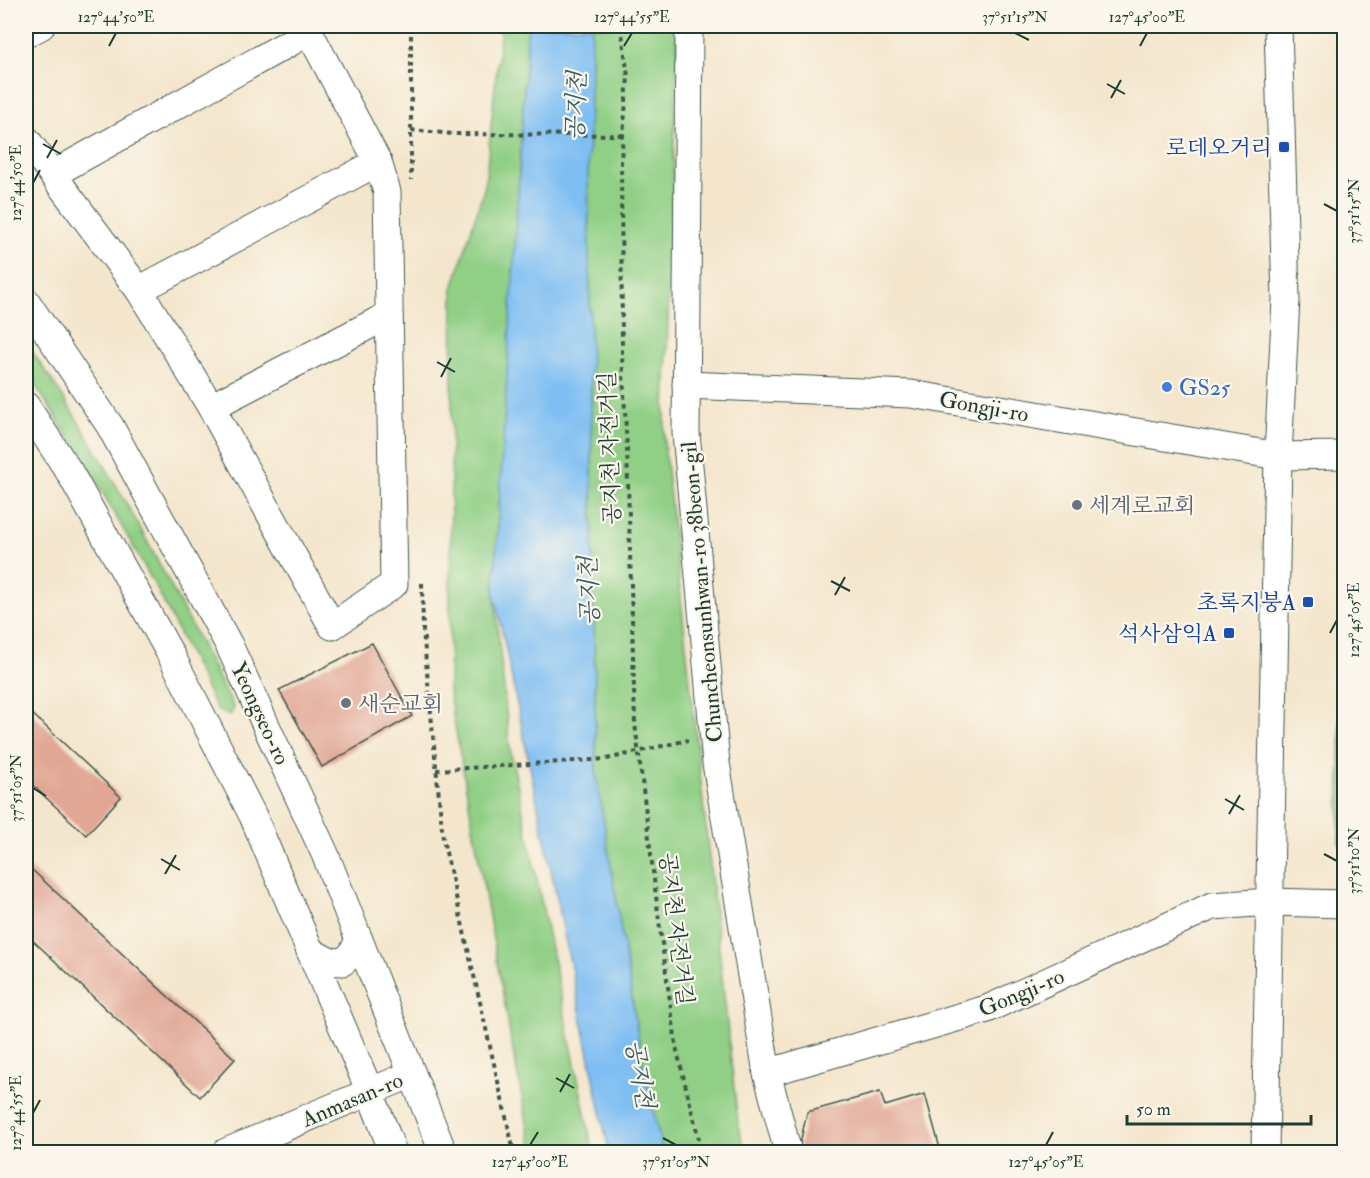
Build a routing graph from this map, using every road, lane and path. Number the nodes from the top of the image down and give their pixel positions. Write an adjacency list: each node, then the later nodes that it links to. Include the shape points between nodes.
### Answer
1 (41, 26): 7 (street)
2 (411, 26): 8 (path)
3 (621, 26): 9 (path, 공지천 자전거길, via 628,77)
4 (689, 26): 17 (street, Chuncheonsunhwan-ro 38beon-gil)
5 (1278, 26): 21 (street, via 1286,299)
6 (308, 29): 11 (street); 12 (street)
7 (26, 34)
8 (411, 130): 9 (path, via 453,134); 13 (path)
9 (623, 135): 24 (path, 공지천 자전거길, via 622,356)
10 (26, 139): 12 (street)
11 (378, 162): 14 (street); 16 (street, via 387,192)
12 (53, 174): 14 (street)
13 (412, 187)
14 (139, 290): 19 (street)
15 (26, 301): 28 (street, Yeongseo-ro, via 110,426 229,645 325,854)
16 (389, 315): 19 (street); 19 (street, via 394,584 332,626)
17 (687, 385): 21 (street, Gongji-ro, via 911,394); 30 (street, Chuncheonsunhwan-ro 38beon-gil, via 686,433 716,764)
18 (26, 406): 29 (street, via 70,473 172,657 253,816)
19 (211, 407)
20 (1344, 455): 21 (street, Gongji-ro)
21 (1278, 456): 26 (street)
22 (422, 583): 25 (path)
23 (690, 740): 24 (path)
24 (638, 751): 25 (path, via 607,759); 37 (path, 공지천 자전거길, via 677,1051)
25 (436, 770): 36 (path, via 443,839)
26 (1270, 902): 27 (street, Gongji-ro); 30 (street, Gongji-ro, via 1212,906 987,1009); 39 (street)
27 (1344, 904)
28 (359, 940): 29 (street, via 343,962 328,961); 31 (street, Yeongseo-ro)
29 (310, 951): 32 (street)
30 (767, 1073): 38 (street, Chuncheonsunhwan-ro 38beon-gil)
31 (412, 1074): 32 (street, Anmasan-ro); 35 (street, Yeongseo-ro)
32 (370, 1092): 33 (street, Anmasan-ro); 34 (street)
33 (226, 1152)
34 (393, 1152)
35 (443, 1152)
36 (514, 1152)
37 (702, 1152)
38 (788, 1152)
39 (1265, 1152)

